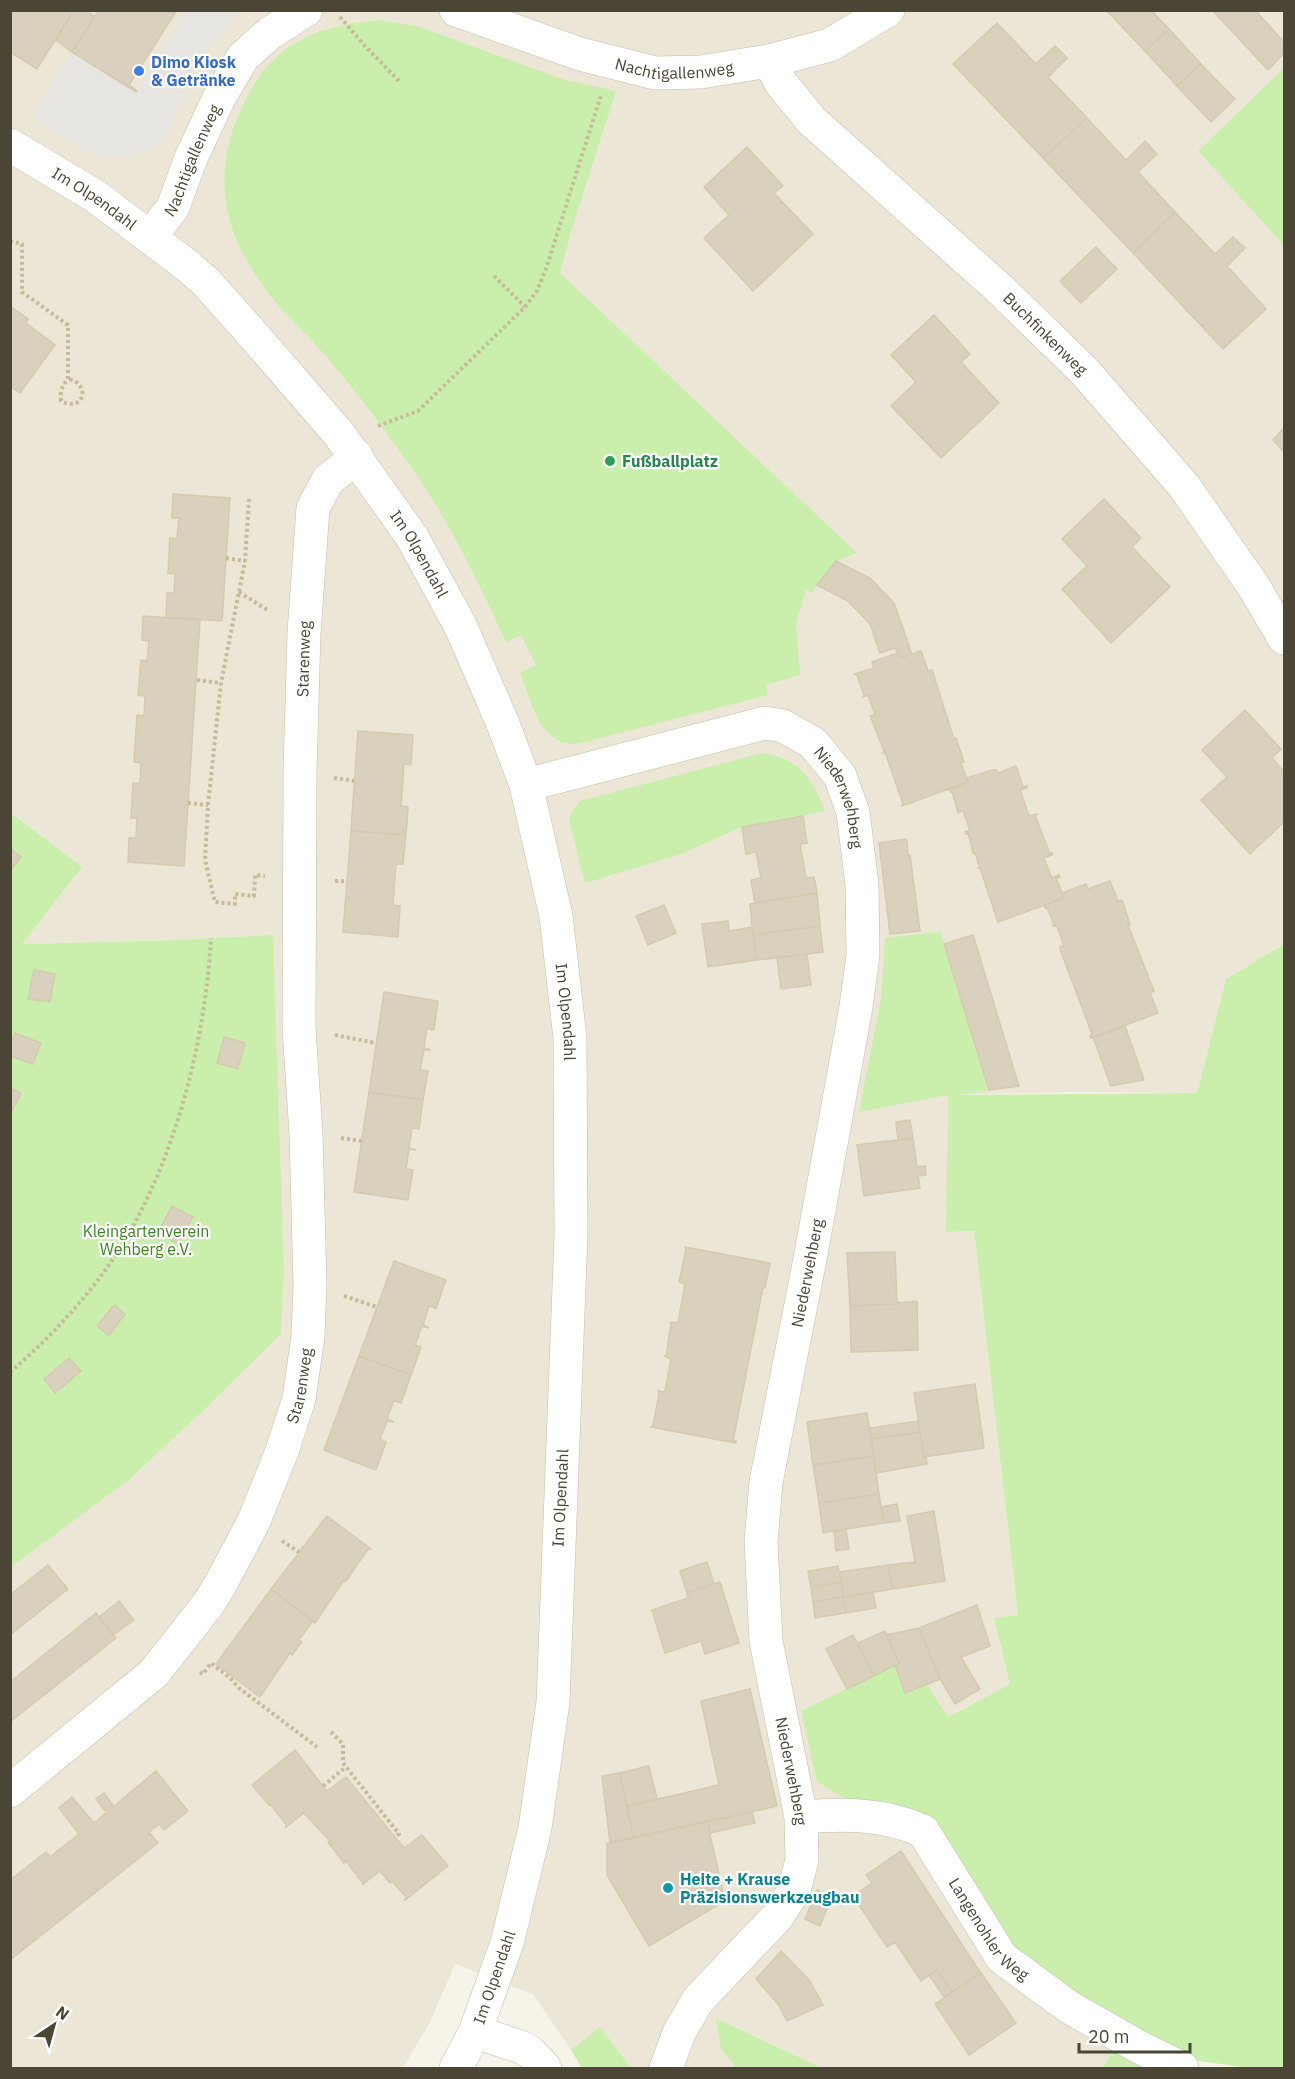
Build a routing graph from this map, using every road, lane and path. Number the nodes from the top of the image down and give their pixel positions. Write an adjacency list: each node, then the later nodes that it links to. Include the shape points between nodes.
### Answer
1 (306, 10): 9 (street, Nachtigallenweg, via 270,33 243,57 191,158 173,207)
2 (456, 10): 5 (street, Nachtigallenweg, via 580,54 655,72 701,72)
3 (888, 10): 5 (street, Nachtigallenweg, via 831,45)
4 (346, 24): 6 (path)
5 (769, 61): 18 (street, Buchfinkenweg, via 811,120 1002,291 1085,372 1184,486)
6 (400, 82)
7 (603, 88): 12 (path, via 547,266)
8 (10, 145): 9 (street, Im Olpendahl, via 95,195)
9 (151, 236): 14 (street, Im Olpendahl, via 206,282)
10 (10, 241): 13 (path, via 22,244 22,292 68,325)
11 (494, 276): 12 (path)
12 (525, 308): 14 (path, via 418,411)
13 (68, 379): 13 (path, via 62,385 61,401 75,404 82,389)
14 (348, 445): 21 (street, Im Olpendahl, via 412,537 461,627); 24 (street, Starenweg, via 313,508 304,633)
15 (249, 499): 17 (path)
16 (226, 558): 17 (path)
17 (245, 561): 20 (path)
18 (1284, 638)
19 (197, 680): 20 (path)
20 (221, 683): 23 (path)
21 (526, 785): 33 (street, Niederwehberg, via 765,723 783,726 813,743 840,776 853,812 862,885 863,955 766,1482 761,1542 766,1641); 35 (street, Im Olpendahl, via 556,916 570,1038 571,1235 553,1702 535,1828 507,1943)
22 (188, 803): 23 (path)
23 (208, 805): 24 (path, via 205,860 215,902 235,904 235,894 254,896 255,875)
24 (299, 877): 32 (street, Starenweg, via 299,1028 310,1284 299,1399 254,1521 209,1603 154,1673)
25 (211, 938): 26 (path, via 200,1033 187,1089 155,1181 110,1263 77,1306)
26 (10, 1372)
27 (211, 1664): 29 (path)
28 (331, 1732): 30 (path, via 343,1744)
29 (317, 1747)
30 (346, 1767): 31 (path); 34 (path, via 399,1834)
31 (323, 1786)
32 (10, 1791)
33 (801, 1817): 38 (street, Niederwehberg, via 802,1860 794,1891 777,1917 698,2000 679,2033); 39 (street, Langenohler Weg, via 853,1814 906,1823 922,1831 1002,1958 1069,2007)
34 (394, 1837)
35 (475, 2032): 36 (street, Im Olpendahl); 37 (street, via 521,2047)
36 (456, 2068)
37 (545, 2068)
38 (666, 2068)
39 (1182, 2068)

